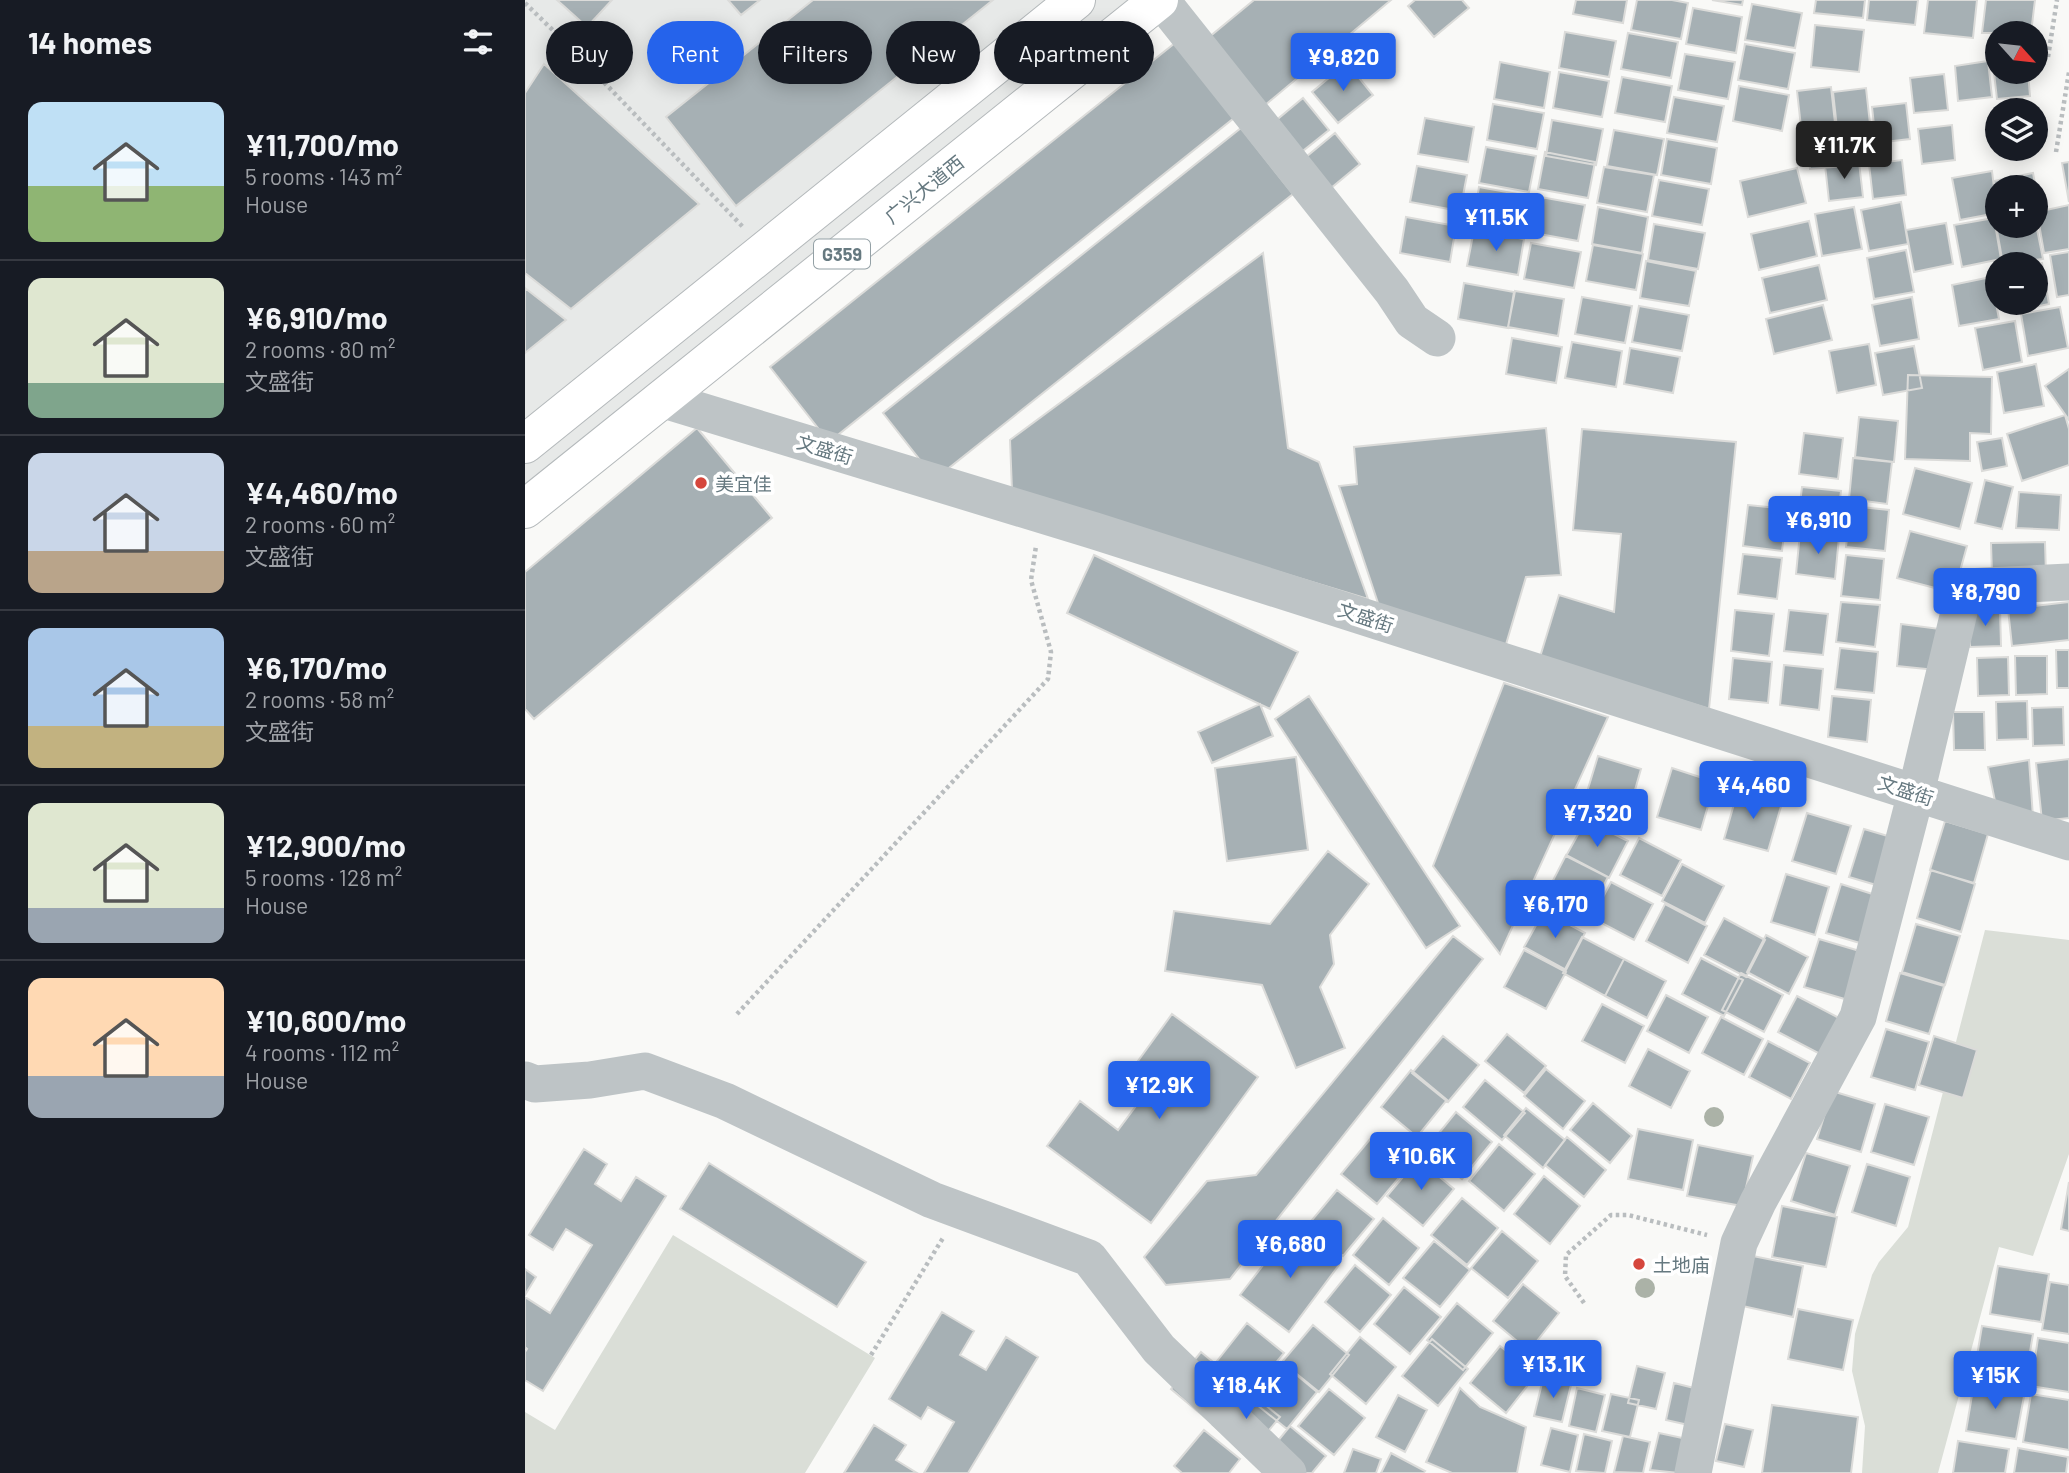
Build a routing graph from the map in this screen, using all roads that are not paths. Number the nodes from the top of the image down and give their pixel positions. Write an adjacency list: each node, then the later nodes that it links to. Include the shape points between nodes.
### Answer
1 (1076, 0): 5 (highway, G359)
2 (1160, 0): 3 (street, via 1412,321); 4 (highway, 广兴大道西 / G359)
3 (1437, 338)
4 (661, 399): 6 (highway, 广兴大道西 / G359); 8 (street, 文盛街, via 1040,514)
5 (525, 444)
6 (525, 509)
7 (2069, 582): 8 (street, via 1965,587)
8 (1916, 793): 9 (street, 文盛街); 12 (street, via 1858,1017 1739,1243)
9 (2069, 842)
10 (525, 1080): 11 (street, via 535,1084 590,1080 645,1071 725,1101 911,1190 1089,1258 1159,1349)
11 (1288, 1473)
12 (1693, 1473)

